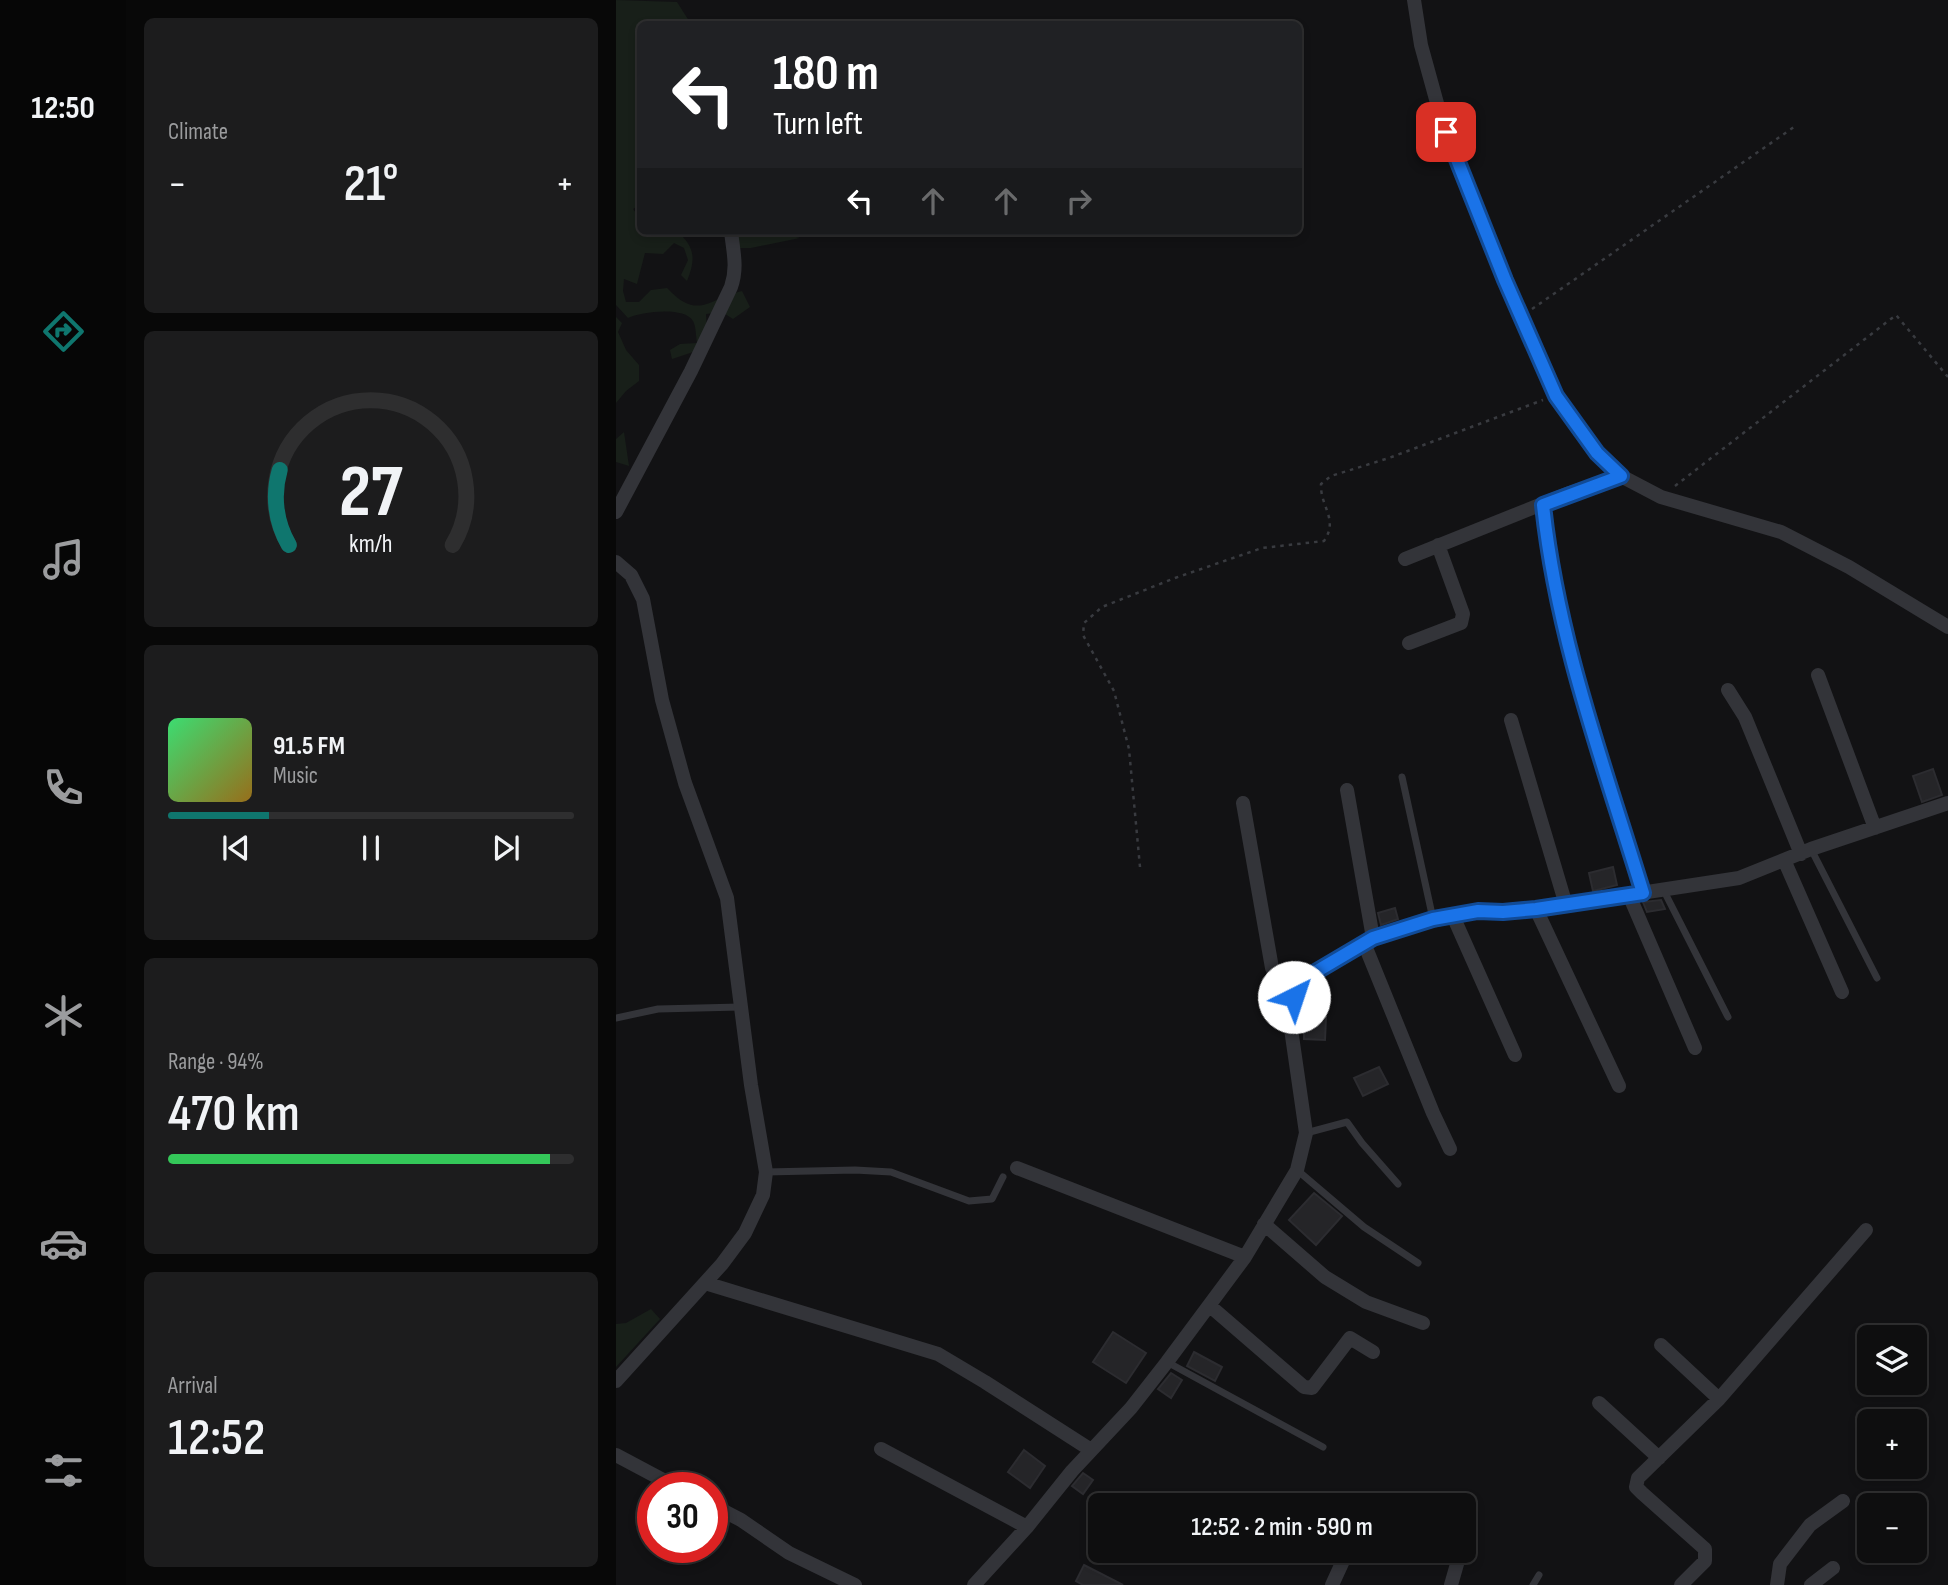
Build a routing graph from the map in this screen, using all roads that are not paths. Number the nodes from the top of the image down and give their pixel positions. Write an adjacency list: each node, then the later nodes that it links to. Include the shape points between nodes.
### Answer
1 (1414, 0): 3 (street, via 1440,114 1520,317 1556,396 1597,453)
2 (731, 235): 5 (street, via 736,275 731,287)
3 (1621, 476): 4 (street); 9 (street, via 1661,497 1781,532)
4 (1543, 505): 6 (street); 22 (street, via 1568,644)
5 (616, 512)
6 (1438, 545): 7 (street); 10 (street, via 1463,614 1461,623)
7 (1405, 559)
8 (616, 562): 31 (street, via 631,575 643,598 662,700 685,783 727,898)
9 (1948, 627)
10 (1409, 643)
11 (1818, 674): 18 (street)
12 (1728, 690): 19 (street, via 1745,717)
13 (1511, 720): 23 (street)
14 (1402, 777): 26 (lane)
15 (1348, 790): 27 (street)
16 (1243, 803): 29 (street, via 1272,968)
17 (1948, 803): 18 (street)
18 (1875, 828): 19 (street)
19 (1806, 852): 20 (street); 28 (lane)
20 (1785, 862): 21 (street, via 1739,878); 30 (street)
21 (1664, 891): 22 (street); 32 (lane)
22 (1636, 894): 23 (street); 34 (street)
23 (1566, 905): 24 (street)
24 (1536, 909): 25 (street); 36 (street)
25 (1452, 916): 26 (street); 35 (street)
26 (1433, 919): 27 (street)
27 (1369, 941): 29 (street); 38 (street)
28 (1877, 978)
29 (1298, 987): 37 (street, via 1290,1022)
30 (1842, 992)
31 (740, 1007): 33 (lane, via 659,1009); 41 (street)
32 (1728, 1017)
33 (616, 1018)
34 (1695, 1048)
35 (1514, 1055)
36 (1619, 1086)
37 (1306, 1133): 40 (street); 43 (lane, via 1348,1122)
38 (1450, 1149)
39 (1017, 1168): 46 (street)
40 (1297, 1170): 44 (street); 47 (lane, via 1364,1227)
41 (766, 1172): 42 (lane, via 891,1172 969,1201 992,1199); 48 (street, via 763,1195 745,1233)
42 (1003, 1177)
43 (1398, 1184)
44 (1264, 1224): 46 (street); 50 (street, via 1325,1277 1366,1303)
45 (1867, 1230): 55 (street)
46 (1245, 1257): 49 (street)
47 (1418, 1263)
48 (705, 1283): 54 (street); 59 (street, via 938,1354)
49 (1210, 1306): 52 (street, via 1304,1387 1312,1388 1350,1338); 53 (street)
50 (1423, 1324)
51 (1661, 1345): 55 (street)
52 (1373, 1352)
53 (1167, 1362): 57 (lane); 59 (street)
54 (616, 1381)
55 (1719, 1399): 61 (street)
56 (1599, 1403): 61 (street)
57 (1323, 1447)
58 (881, 1449): 65 (street)
59 (1091, 1450): 65 (street)
60 (616, 1455): 62 (street)
61 (1659, 1458): 75 (street, via 1638,1478 1636,1487 1707,1554)
62 (648, 1472)
63 (1843, 1501): 76 (street, via 1810,1525 1780,1564)
64 (728, 1513): 70 (street, via 789,1553)
65 (1027, 1527): 71 (street)
66 (1342, 1563): 72 (street)
67 (1457, 1563): 73 (street)
68 (1833, 1568): 77 (street)
69 (1539, 1575): 74 (lane)
70 (855, 1585)
71 (974, 1585)
72 (1332, 1585)
73 (1451, 1585)
74 (1533, 1585)
75 (1681, 1585)
76 (1777, 1585)
77 (1811, 1585)

